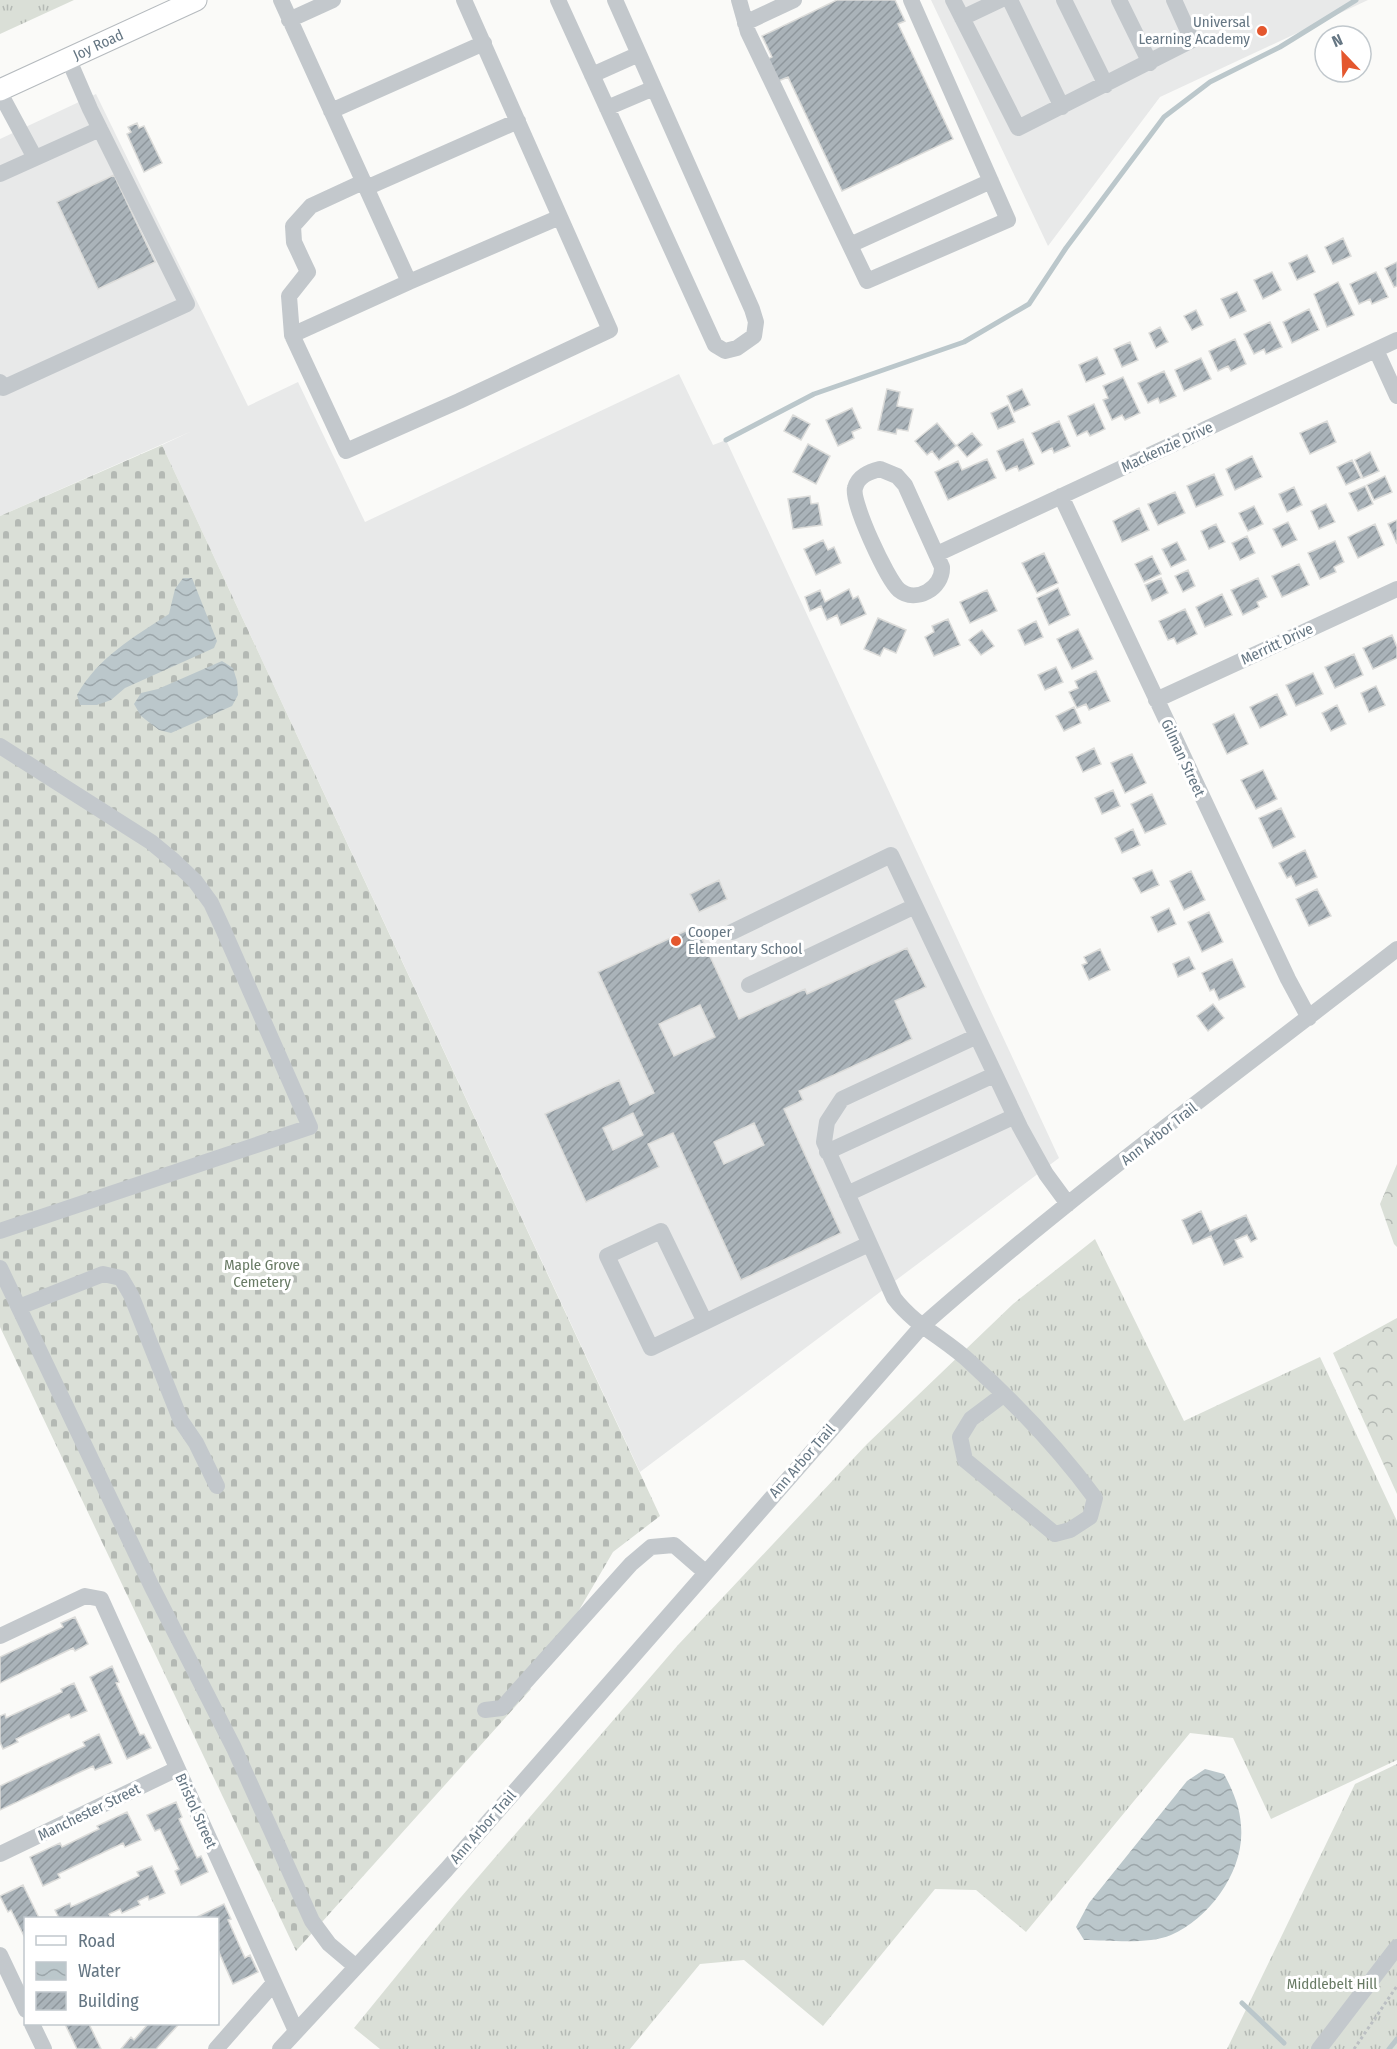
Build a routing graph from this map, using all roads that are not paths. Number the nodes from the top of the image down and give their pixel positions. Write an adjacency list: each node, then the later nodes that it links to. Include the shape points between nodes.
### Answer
1 (195, 0): 21 (main road, Joy Road)
2 (281, 0): 17 (street)
3 (333, 0): 17 (street)
4 (464, 0): 19 (street)
5 (558, 0): 23 (street)
6 (615, 0): 20 (street)
7 (739, 0): 18 (street)
8 (794, 0): 18 (street)
9 (911, 0): 34 (street)
10 (953, 0): 16 (street)
11 (1000, 0): 16 (street)
12 (1010, 0): 27 (street)
13 (1064, 0): 24 (street)
14 (1119, 0): 22 (street)
15 (1174, 0): 22 (street, via 1192,40)
16 (962, 18): 27 (street, via 1018,128)
17 (289, 20): 29 (street)
18 (745, 23): 37 (street)
19 (484, 43): 29 (street); 30 (street)
20 (639, 54): 23 (street); 25 (street)
21 (68, 58): 26 (main road, Joy Road); 31 (street)
22 (1150, 63): 24 (street)
23 (592, 75): 28 (street)
24 (1106, 85): 27 (street)
25 (654, 88): 28 (street); 28 (street, via 752,309 756,322 753,336 736,348 725,351 715,345)
26 (0, 91): 32 (street)
27 (1062, 107)
28 (607, 108)
29 (331, 111): 35 (street)
30 (518, 121): 35 (street); 36 (street)
31 (100, 129): 32 (street); 42 (street, via 187,304 3,388)
32 (34, 158): 33 (street)
33 (0, 174)
34 (991, 182): 37 (street); 37 (street, via 1008,220 867,281)
35 (364, 185): 38 (street); 39 (street, via 311,206 293,226 294,242 308,272 290,296)
36 (560, 217): 38 (street); 39 (street, via 610,330 431,414 346,451)
37 (850, 245)
38 (409, 282): 39 (street)
39 (292, 335)
40 (1397, 340): 41 (street, Mackenzie Drive)
41 (1376, 350): 43 (street); 44 (street, Mackenzie Drive)
42 (0, 382)
43 (1397, 396)
44 (1061, 496): 45 (street, Mackenzie Drive); 47 (street, Gilman Street)
45 (937, 554): 45 (street, via 942,573 928,592 910,595 898,589 856,505 856,485 863,476 880,470 897,476 905,485)
46 (1397, 588): 47 (street, Merritt Drive)
47 (1156, 700): 53 (street, Gilman Street)
48 (0, 746): 60 (street, via 151,842 195,881 211,903 310,1127)
49 (915, 906): 50 (street, via 891,855); 52 (street); 54 (street)
50 (732, 932)
51 (1397, 950): 53 (street, Ann Arbor Trail)
52 (749, 985)
53 (1309, 1017): 59 (street, Ann Arbor Trail)
54 (975, 1037): 55 (street); 57 (street, via 842,1099 823,1133)
55 (994, 1075): 56 (street); 57 (street)
56 (1015, 1116): 58 (street); 59 (street, via 1046,1174)
57 (827, 1152): 58 (street)
58 (847, 1194): 61 (street)
59 (1068, 1204): 65 (street, Ann Arbor Trail)
60 (0, 1231)
61 (869, 1244): 64 (street); 65 (street, via 894,1298)
62 (0, 1268): 63 (street)
63 (19, 1307): 67 (street, via 104,1274 122,1278 181,1421); 75 (street, via 152,1587 234,1748 312,1921 329,1944)
64 (705, 1322): 64 (street, via 661,1231 607,1256 651,1348)
65 (922, 1326): 66 (street, via 969,1361); 68 (street, Ann Arbor Trail)
66 (1003, 1395): 66 (street, via 1095,1498 1090,1517 1070,1530 1055,1534 965,1460 960,1437 971,1419)
67 (217, 1486)
68 (705, 1572): 70 (street, via 674,1545 651,1547 502,1708); 75 (street, Ann Arbor Trail, via 446,1870)
69 (0, 1636): 71 (street, Bristol Street, via 86,1596 101,1599)
70 (485, 1710)
71 (177, 1769): 72 (street, Manchester Street); 76 (street, Bristol Street)
72 (0, 1854)
73 (1397, 1947): 83 (street)
74 (0, 1955): 77 (street)
75 (355, 1966): 79 (street, Ann Arbor Trail)
76 (274, 1983): 79 (street, Bristol Street); 81 (street)
77 (24, 2006)
78 (32, 2025): 80 (street)
79 (296, 2031): 82 (street, Ann Arbor Trail)
80 (44, 2049)
81 (216, 2049)
82 (280, 2049)
83 (1319, 2049)

